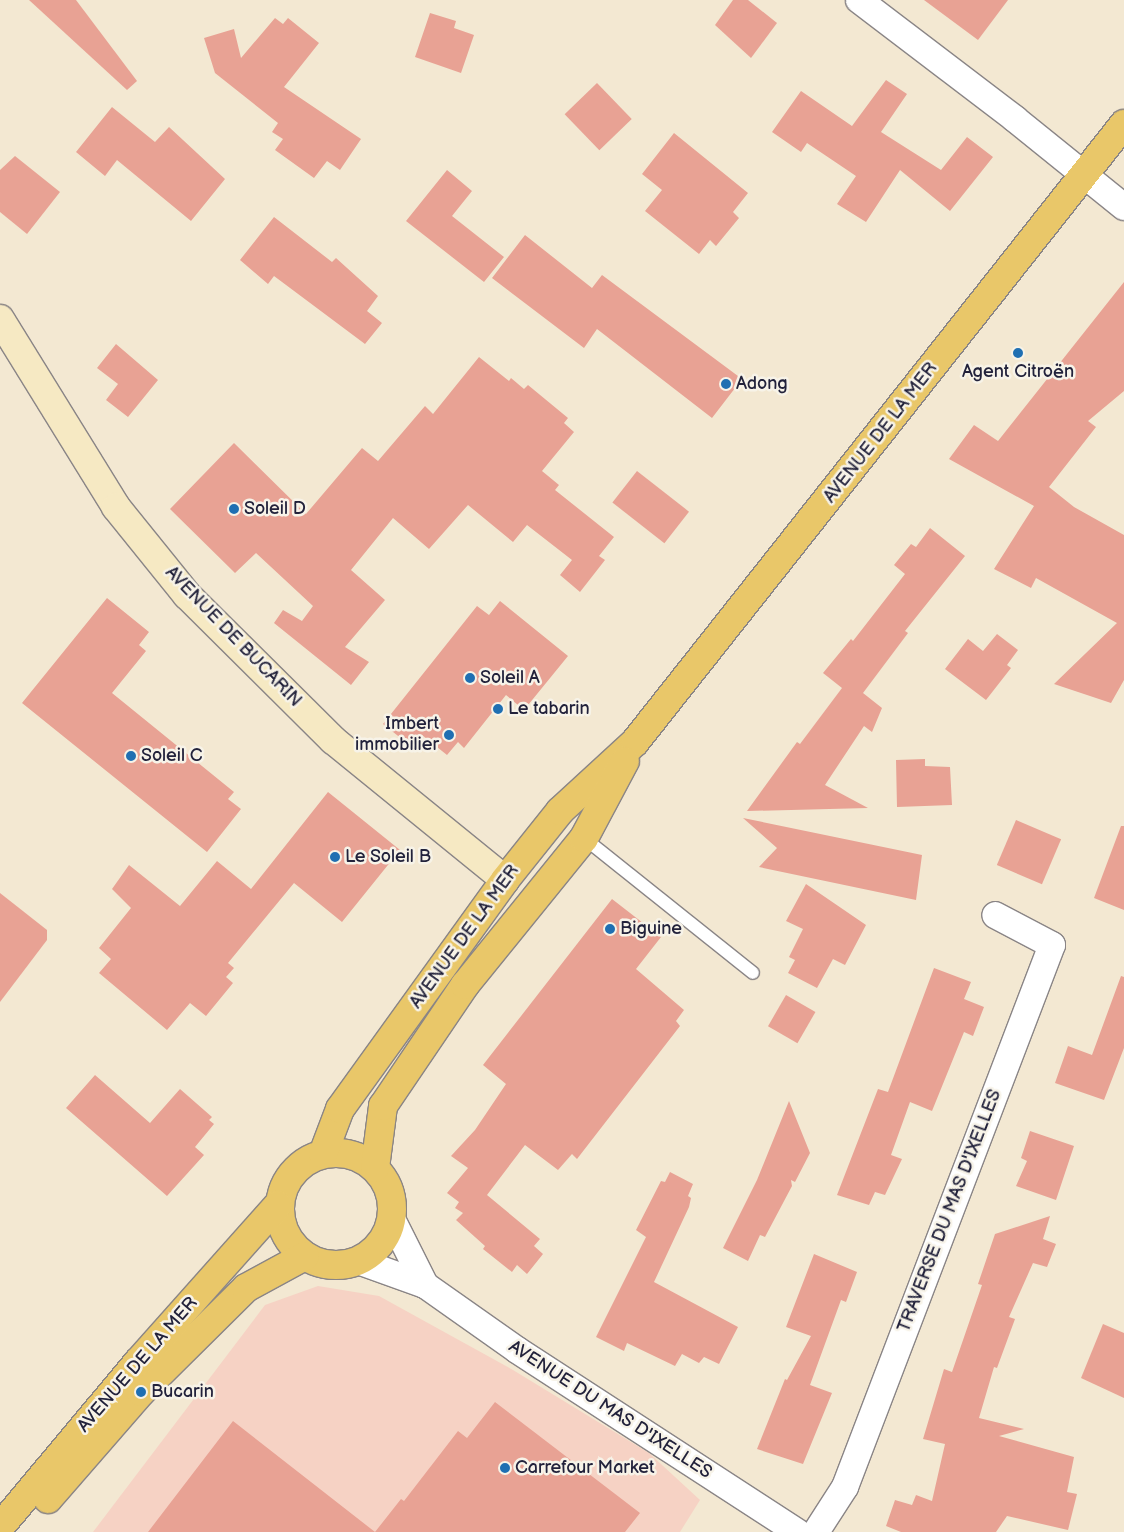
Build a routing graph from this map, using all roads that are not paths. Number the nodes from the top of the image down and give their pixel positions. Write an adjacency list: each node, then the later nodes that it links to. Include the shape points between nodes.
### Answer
1 (859, 0): 3 (street)
2 (1124, 124): 3 (main road, AVENUE DE LA MER)
3 (1084, 175): 4 (street); 6 (main road, AVENUE DE LA MER)
4 (1124, 206)
5 (0, 319): 8 (street, AVENUE DE BUCARIN, via 116,507 187,595 333,740)
6 (635, 742): 7 (main road, AVENUE DE LA MER); 8 (main road, AVENUE DE LA MER, via 560,811)
7 (584, 838): 10 (lane); 12 (main road, AVENUE DE LA MER, via 464,985 383,1106)
8 (506, 880): 11 (main road, AVENUE DE LA MER, via 340,1110)
9 (995, 915): 20 (street, TRAVERSE DU MAS D'IXELLES, via 1052,944 845,1487)
10 (753, 973)
11 (323, 1154): 12 (main road, via 342,1152 360,1157); 13 (main road, via 306,1161 292,1174)
12 (375, 1168): 14 (main road, via 386,1183 392,1201)
13 (278, 1205): 15 (main road, via 283,1227); 18 (main road, AVENUE DE LA MER, via 138,1362)
14 (392, 1219): 16 (main road, via 386,1236 374,1251); 17 (street, AVENUE DU MAS D'IXELLES)
15 (305, 1256): 16 (main road, via 322,1263 340,1265); 18 (main road, AVENUE DE LA MER, via 246,1288)
16 (358, 1261): 17 (street, AVENUE DU MAS D'IXELLES)
17 (425, 1285): 19 (street, AVENUE DU MAS D'IXELLES, via 517,1350)
18 (6, 1524)
19 (797, 1532)
20 (816, 1532)

